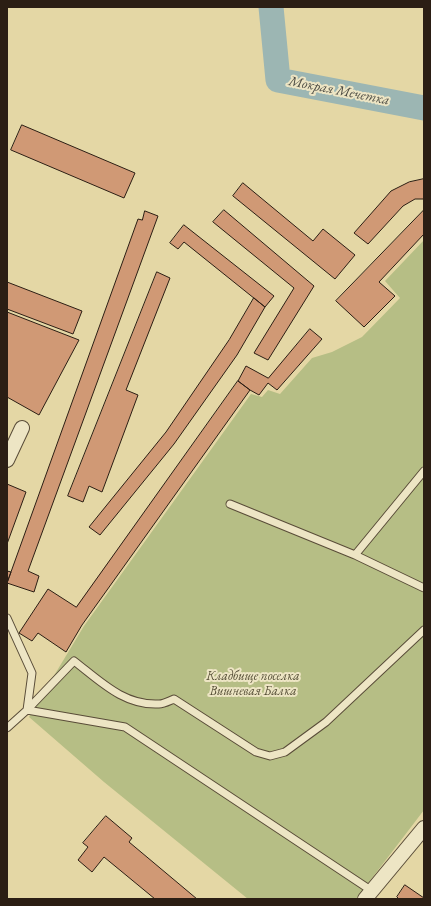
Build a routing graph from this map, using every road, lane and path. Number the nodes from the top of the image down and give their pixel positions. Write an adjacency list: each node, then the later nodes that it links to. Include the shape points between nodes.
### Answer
1 (22, 428): 2 (street)
2 (7, 460)
3 (424, 471): 5 (lane)
4 (230, 504): 5 (lane)
5 (355, 555): 6 (lane)
6 (424, 588)
7 (7, 618): 9 (lane, via 32,673)
8 (424, 630): 9 (lane, via 326,722 285,752 270,756 256,752 174,699 161,704 139,703 120,696 74,661)
9 (27, 710): 10 (lane); 12 (lane, via 125,727)
10 (7, 728)
11 (424, 828): 12 (street)
12 (369, 895)

